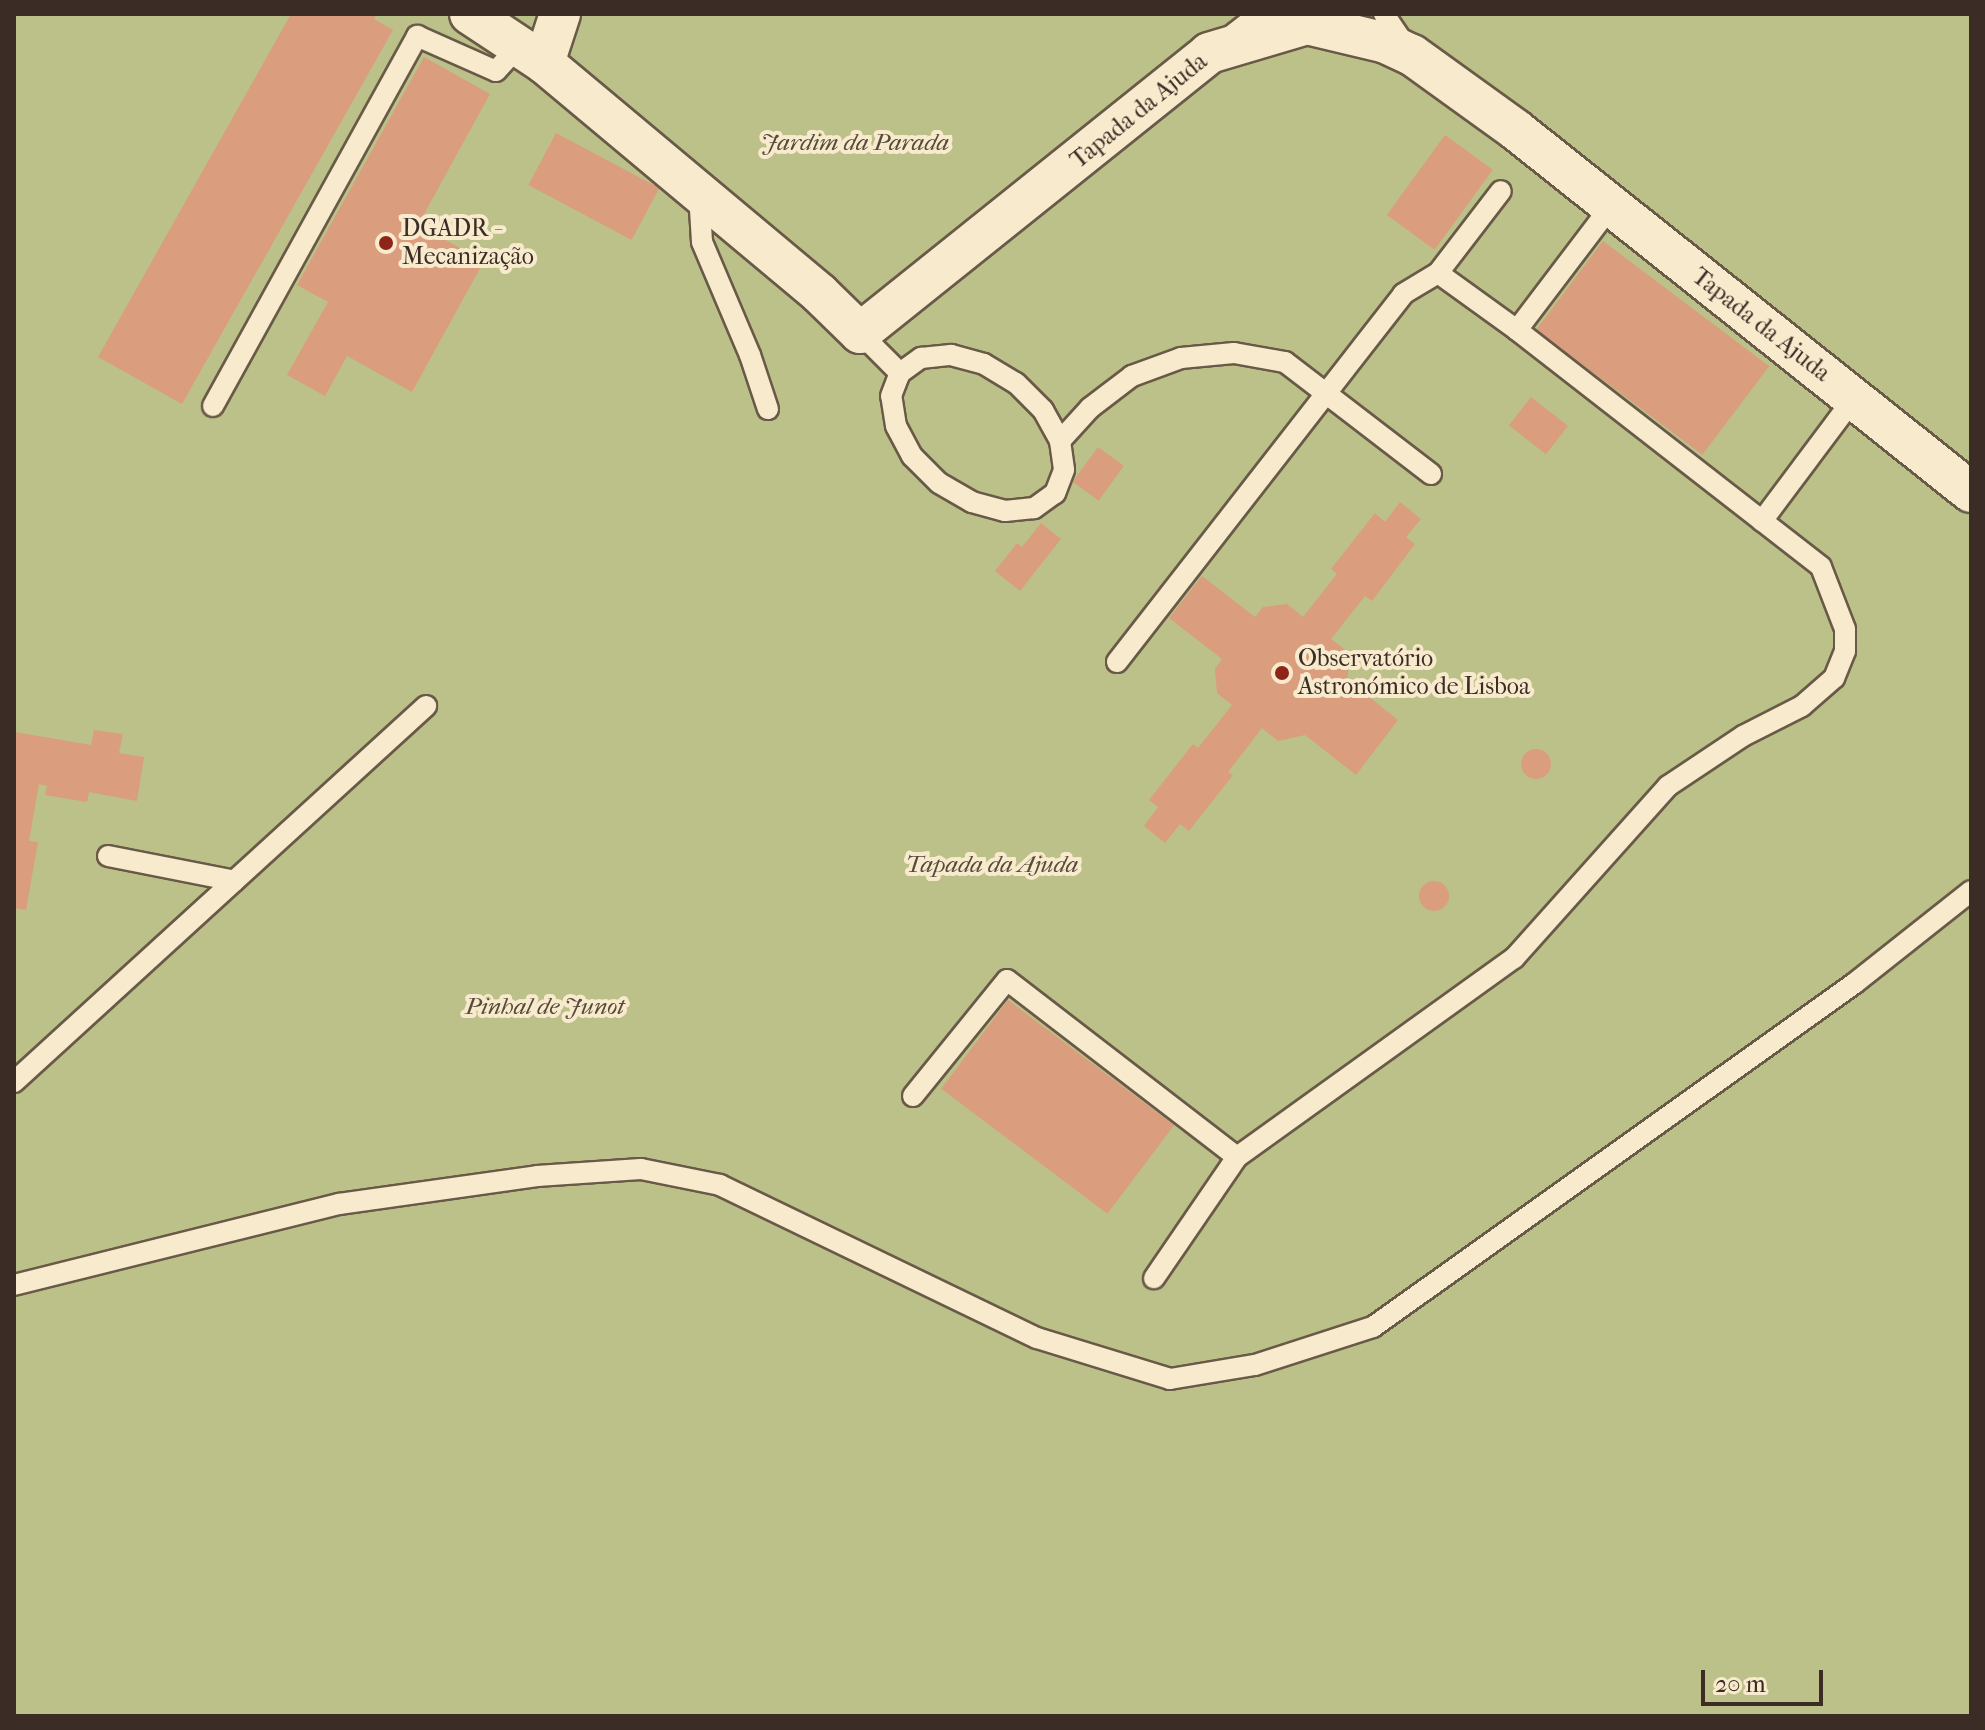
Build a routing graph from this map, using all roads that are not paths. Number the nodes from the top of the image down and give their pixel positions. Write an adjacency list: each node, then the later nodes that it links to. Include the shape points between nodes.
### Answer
1 (470, 14): 7 (street)
2 (560, 14): 7 (street)
3 (1259, 14): 5 (lane)
4 (1384, 14): 6 (lane)
5 (1209, 53): 6 (street, Tapada da Ajuda, via 1307,24 1386,43); 13 (street, Tapada da Ajuda)
6 (1412, 55): 10 (street, Tapada da Ajuda)
7 (531, 56): 9 (street); 17 (lane, via 496,71 417,36)
8 (1501, 191): 11 (lane)
9 (699, 193): 13 (street); 18 (lane, via 702,242)
10 (1611, 206): 12 (lane); 16 (street, Tapada da Ajuda)
11 (1438, 273): 12 (lane); 15 (lane, via 1403,294)
12 (1517, 330): 22 (lane)
13 (860, 333): 14 (lane)
14 (900, 373): 19 (lane, via 921,358 951,355 984,364 1016,383 1043,410); 19 (lane, via 891,396 896,426 912,456 939,483 972,502 1005,511 1034,508 1055,493 1064,470)
15 (1327, 392): 19 (lane, via 1285,362 1234,353 1181,358 1132,376 1090,408); 20 (lane); 23 (lane)
16 (1854, 398): 21 (street, Tapada da Ajuda); 22 (lane)
17 (213, 406)
18 (768, 409)
19 (1060, 441)
20 (1431, 474)
21 (1971, 492)
22 (1762, 521): 30 (lane, via 1821,567 1845,629 1845,651 1834,678 1802,706 1743,736 1668,786 1514,958)
23 (1117, 662)
24 (426, 706): 26 (lane)
25 (108, 856): 26 (lane)
26 (235, 881): 28 (lane)
27 (1971, 891): 32 (lane, via 1843,992 1373,1327 1255,1365 1170,1379 1037,1338 720,1185 641,1169 537,1176 339,1204)
28 (14, 1082)
29 (913, 1096): 30 (lane, via 1007,980)
30 (1237, 1157): 31 (lane)
31 (1154, 1278)
32 (14, 1285)

